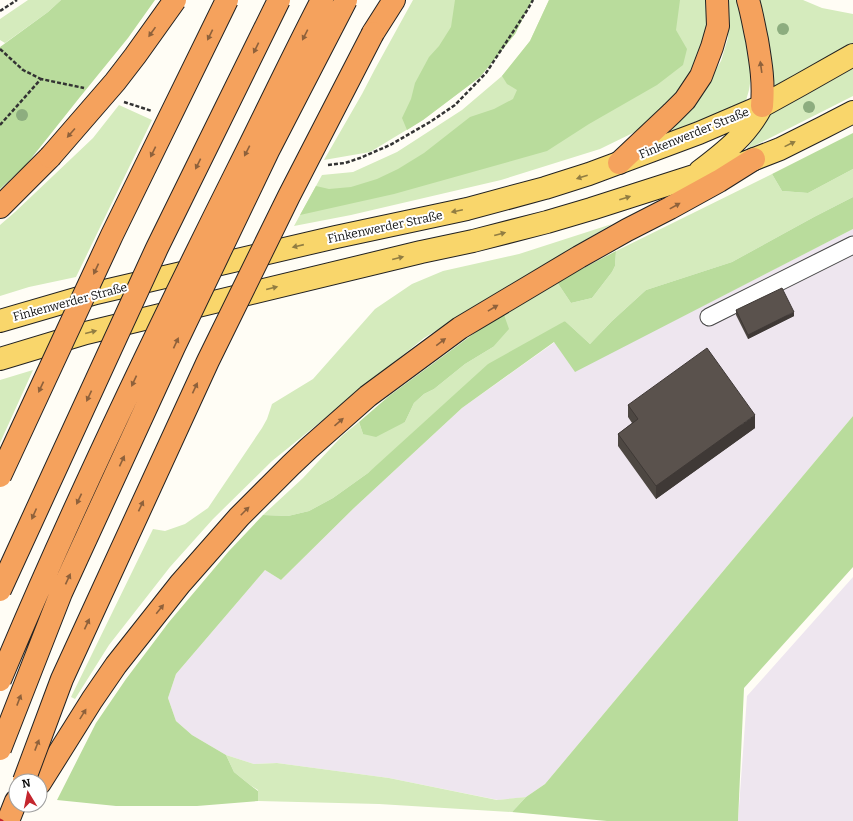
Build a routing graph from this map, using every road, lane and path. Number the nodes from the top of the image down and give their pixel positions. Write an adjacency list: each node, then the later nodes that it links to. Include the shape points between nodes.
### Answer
1 (17, 0): 10 (path)
2 (175, 0): 19 (highway, one-way to 19, bridge, via 115,82 50,157)
3 (227, 0): 24 (highway, one-way to 24, bridge, via 112,235)
4 (279, 0): 25 (highway, one-way to 25, bridge, via 157,248)
5 (322, 0): 26 (highway, one-way to 26, bridge, via 158,330 78,502)
6 (346, 0): 27 (highway, one-way to 6, bridge, via 61,593 268,152)
7 (394, 0): 28 (highway, one-way to 7, bridge, via 62,679 208,361 292,189 373,33)
8 (717, 0): 17 (highway, via 718,26 701,76 672,114)
9 (748, 0): 14 (highway, one-way to 9, via 762,68)
10 (0, 11)
11 (0, 50): 13 (path, via 23,70)
12 (853, 55): 14 (main road, Finkenwerder Straße)
13 (41, 79)
14 (762, 106): 17 (main road, Finkenwerder Straße); 18 (main road, Finkenwerder Straße, via 738,140)
15 (853, 112): 16 (main road, Finkenwerder Straße, one-way to 15, via 780,149)
16 (754, 159): 18 (main road, Finkenwerder Straße); 29 (highway, one-way to 16, via 116,665 180,584 239,517 309,448 368,396 460,328 578,257 719,181)
17 (619, 163): 22 (main road, Finkenwerder Straße, one-way to 22, via 545,188 467,209 96,293)
18 (694, 176): 23 (main road, Finkenwerder Straße, one-way to 18, via 86,333 547,222)
19 (0, 207)
20 (853, 245): 21 (street)
21 (709, 317)
22 (0, 321)
23 (0, 359)
24 (0, 476)
25 (0, 590)
26 (0, 680)
27 (0, 749)
28 (27, 773)
29 (46, 773)

